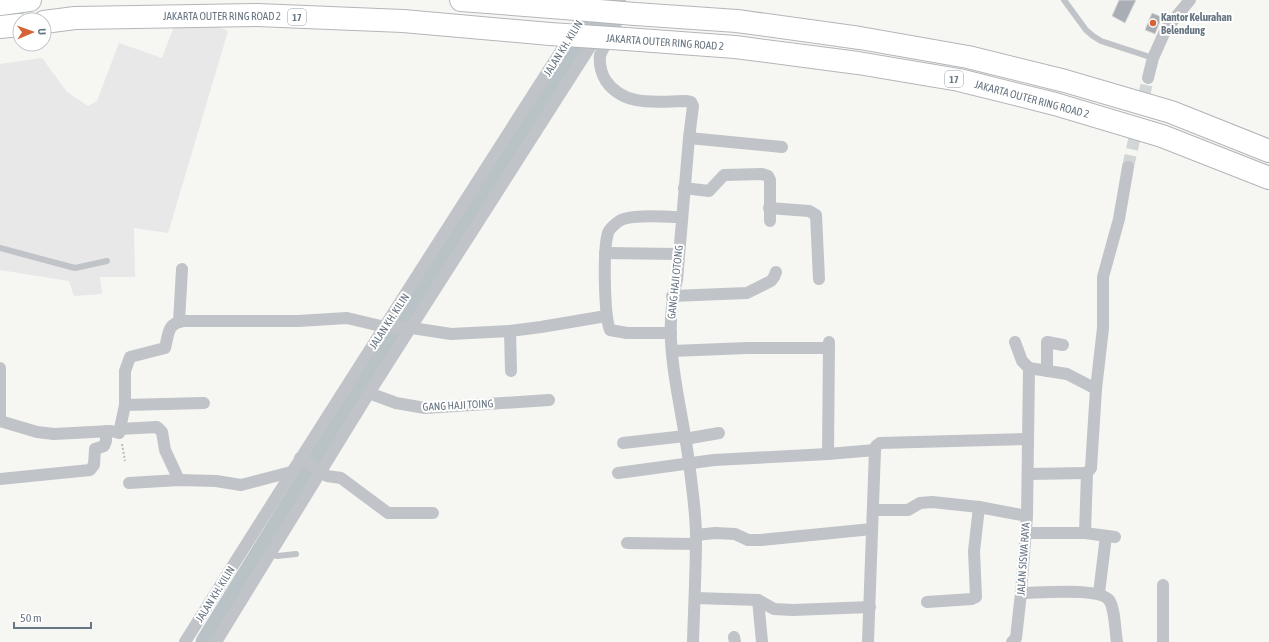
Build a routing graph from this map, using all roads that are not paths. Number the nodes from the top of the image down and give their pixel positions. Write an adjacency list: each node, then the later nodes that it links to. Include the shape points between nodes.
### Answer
1 (30, 0): 6 (highway)
2 (461, 0): 7 (highway, 17, bridge, via 564,8)
3 (593, 0): 32 (street, JALAN KH. KILIN)
4 (1064, 0): 11 (lane, via 1093,36)
5 (1190, 0): 11 (street, via 1166,29)
6 (0, 4)
7 (628, 5): 13 (street, GANG HAJI OTONG, via 600,55 602,75 611,88 623,97 636,101 690,102 692,106); 15 (highway, 17, via 860,38 968,57 1065,81 1171,112); 33 (street, JALAN KH. KILIN)
8 (52, 21): 17 (highway, JAKARTA OUTER RING ROAD 2 / 17, bridge, via 75,18 257,15 403,22 743,48 858,63 959,80 1055,104 1162,136)
9 (12, 26): 10 (highway)
10 (0, 27)
11 (1153, 58): 12 (street)
12 (1148, 78)
13 (688, 138): 14 (street); 18 (street, GANG HAJI OTONG)
14 (782, 147)
15 (1269, 151)
16 (1128, 167): 43 (street, via 1103,277 1103,328)
17 (1269, 178)
18 (684, 188): 19 (street, via 708,191 726,174 762,174 770,180); 20 (street, GANG HAJI OTONG)
19 (770, 208): 21 (street); 28 (street, via 809,211 816,215)
20 (681, 217): 23 (street, via 629,217 620,220 608,231); 24 (street, GANG HAJI OTONG)
21 (770, 221)
22 (0, 248): 25 (lane, via 75,268)
23 (605, 253): 24 (street); 30 (street)
24 (678, 254): 29 (street, GANG HAJI OTONG, via 677,280)
25 (107, 261)
26 (182, 269): 31 (street)
27 (776, 272): 29 (street, via 771,281 747,293)
28 (819, 278)
29 (672, 296): 35 (street, GANG HAJI OTONG)
30 (606, 316): 34 (street); 35 (street, via 610,330 627,334)
31 (179, 322): 32 (street, via 347,318); 47 (street, via 170,328 165,348 130,356 125,371)
32 (389, 327): 33 (street); 58 (street, JALAN KH. KILIN)
33 (409, 328): 34 (street, via 451,334); 44 (street, JALAN KH. KILIN)
34 (510, 331): 41 (street)
35 (671, 333): 38 (street, GANG HAJI OTONG)
36 (1014, 342): 40 (street, via 1022,361)
37 (1062, 345): 42 (street, via 1047,342)
38 (672, 352): 52 (street, GANG HAJI OTONG); 56 (street, via 829,344)
39 (0, 368): 48 (street)
40 (1029, 368): 42 (street); 53 (street, JALAN SISWA RAYA)
41 (511, 371)
42 (1046, 371): 43 (street, via 1067,374)
43 (1096, 389): 61 (street, via 1091,468)
44 (369, 393): 45 (street, GANG HAJI TOING, via 396,403 425,408); 58 (street, JALAN KH. KILIN)
45 (549, 400)
46 (204, 403): 47 (street)
47 (125, 405): 50 (street)
48 (0, 421): 49 (street, via 37,432 54,434)
49 (106, 431): 50 (street); 63 (street, via 104,446 95,449 94,465 90,470)
50 (120, 431): 64 (street, via 157,427 162,432 165,450)
51 (718, 433): 52 (street)
52 (685, 437): 54 (street); 57 (street, GANG HAJI OTONG)
53 (1028, 439): 55 (street, via 880,443); 62 (street, JALAN SISWA RAYA)
54 (623, 443)
55 (875, 450): 56 (street); 67 (street)
56 (828, 454): 57 (street)
57 (689, 463): 60 (street); 73 (street, GANG HAJI OTONG)
58 (310, 465): 59 (street, JALAN KH. KILIN); 68 (street, via 327,476 341,478 388,513); 75 (street, JALAN KH. KILIN)
59 (291, 472): 64 (street, via 241,485); 84 (street, JALAN KH. KILIN)
60 (618, 473)
61 (1086, 473): 62 (street); 72 (street)
62 (1028, 474): 69 (street, JALAN SISWA RAYA)
63 (0, 480)
64 (179, 480): 65 (street)
65 (128, 483)
66 (979, 507): 67 (street, via 932,502 920,503 908,510); 69 (street); 82 (street, via 974,551 976,597)
67 (873, 510): 70 (street)
68 (433, 513)
69 (1027, 516): 71 (street, JALAN SISWA RAYA)
70 (872, 529): 73 (street, via 761,540 748,540 735,534 715,533); 83 (street)
71 (1026, 533): 72 (street); 78 (street, JALAN SISWA RAYA)
72 (1085, 533): 79 (street, via 1111,536)
73 (696, 539): 74 (street); 80 (street, GANG HAJI OTONG)
74 (627, 543)
75 (271, 552): 76 (lane, via 276,556); 85 (street, JALAN KH. KILIN)
76 (296, 554)
77 (1163, 585): 91 (street)
78 (1021, 593): 79 (street); 89 (street, JALAN SISWA RAYA, via 1016,638)
79 (1099, 593): 90 (street, via 1110,601)
80 (694, 598): 81 (street); 86 (street, GANG HAJI OTONG)
81 (758, 600): 83 (street, via 774,609); 87 (street)
82 (927, 602)
83 (870, 607): 88 (street)
84 (185, 642)
85 (216, 642)
86 (693, 642)
87 (762, 642)
88 (868, 642)
89 (1012, 642)
90 (1117, 642)
91 (1163, 642)

